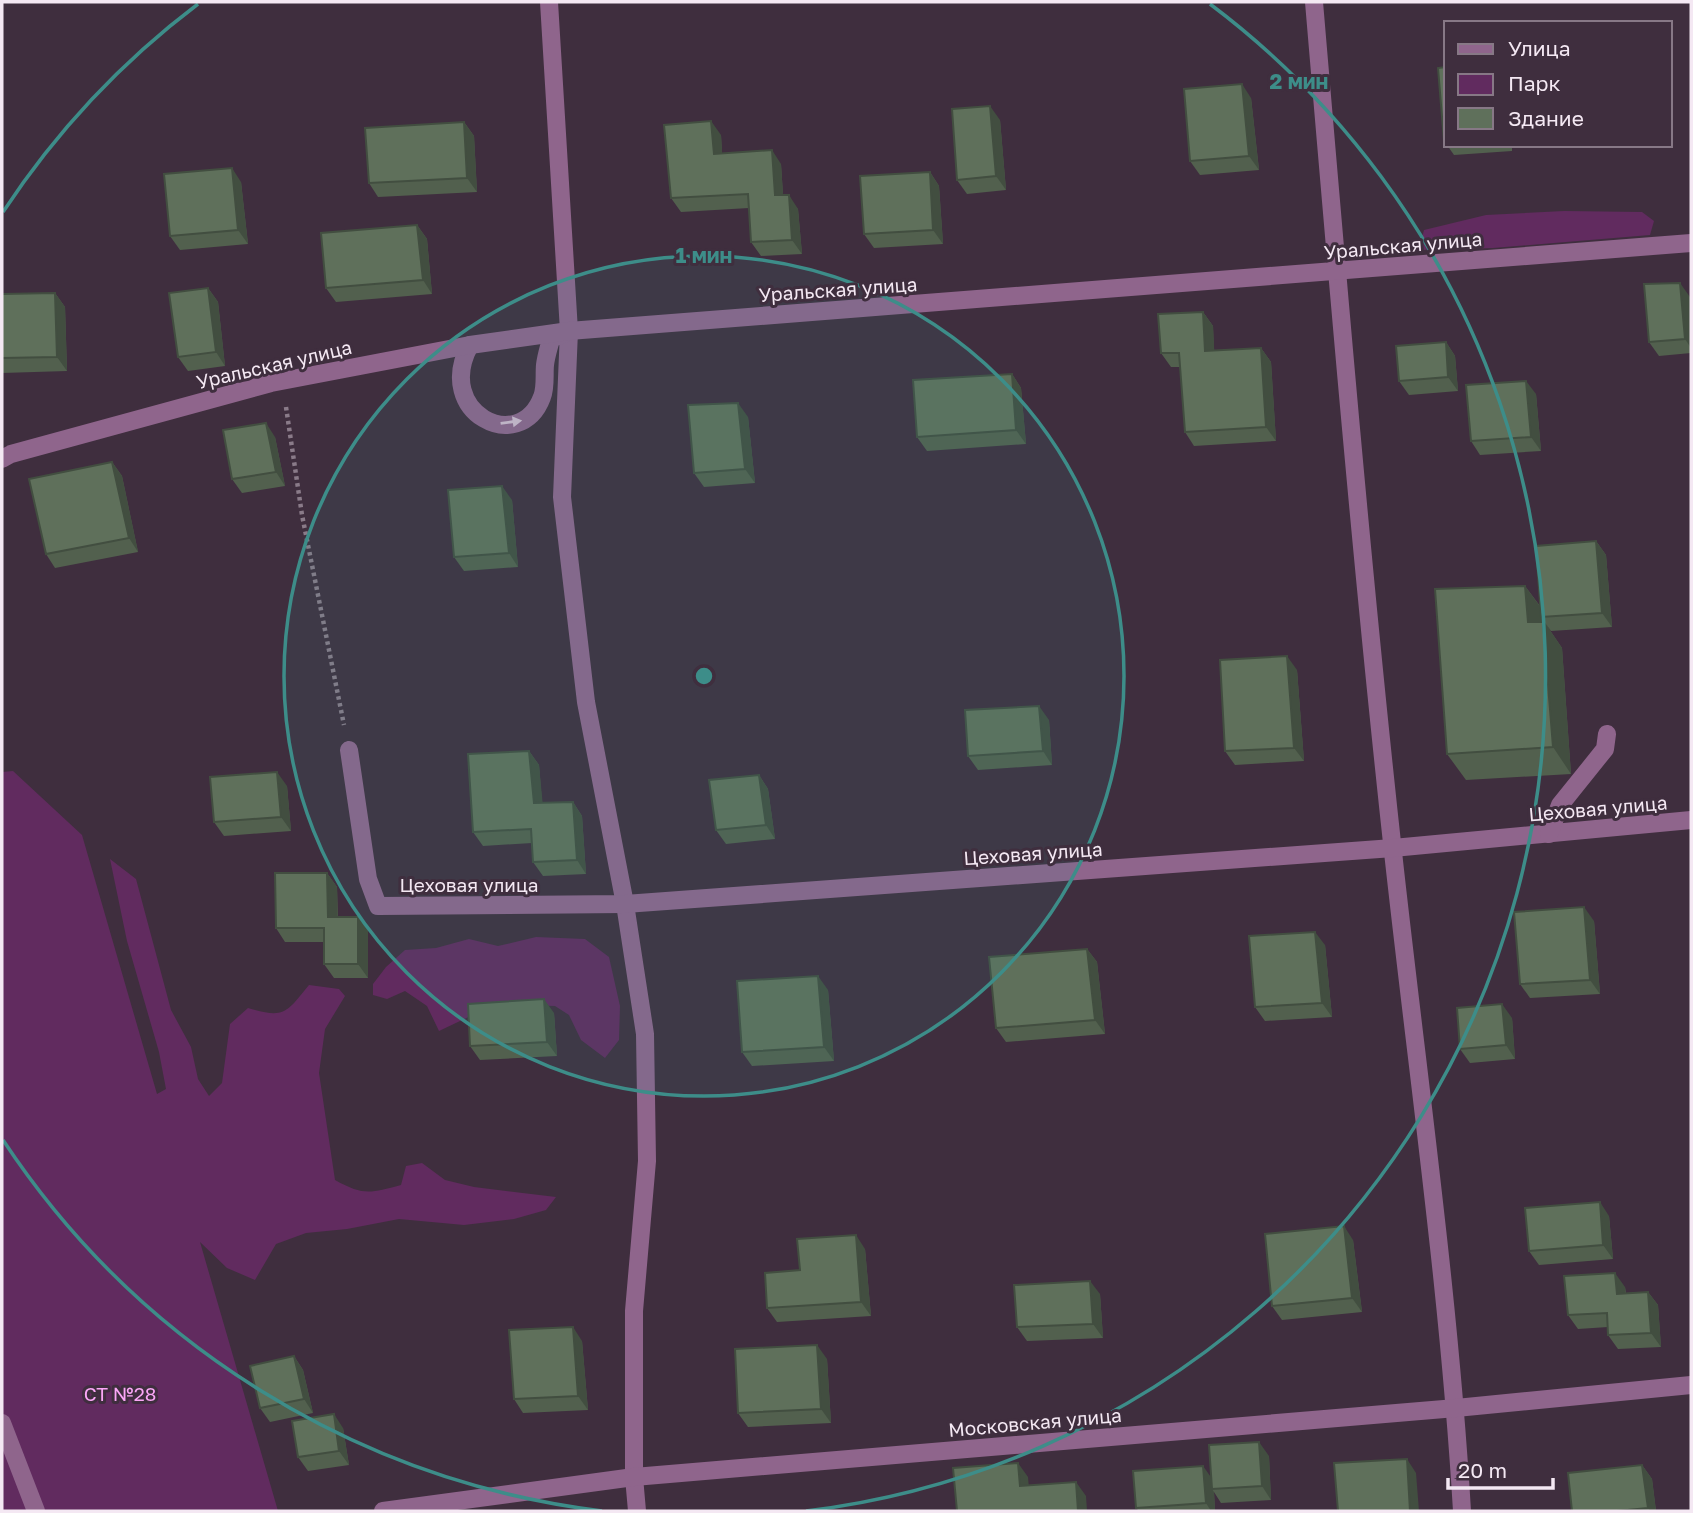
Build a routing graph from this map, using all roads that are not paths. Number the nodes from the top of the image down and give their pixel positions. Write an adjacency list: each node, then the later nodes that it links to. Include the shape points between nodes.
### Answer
1 (549, 2): 5 (street)
2 (1314, 2): 4 (street)
3 (1691, 243): 4 (street, Уральская улица)
4 (1337, 271): 5 (street, Уральская улица); 12 (street)
5 (569, 331): 6 (street, Уральская улица); 6 (street, one-way to 5, via 461,370 465,401 478,417 513,424 528,418 542,398 551,339); 13 (street, via 562,497 586,702)
6 (470, 345): 7 (street, Уральская улица, via 282,381)
7 (2, 459)
8 (1607, 734): 11 (street, via 1605,749 1560,806)
9 (349, 750): 13 (street, Цеховая улица, via 368,878 378,906)
10 (1691, 820): 11 (street, Цеховая улица)
11 (1549, 834): 12 (street, Цеховая улица)
12 (1393, 848): 13 (street, Цеховая улица); 15 (street)
13 (625, 904): 17 (street, via 645,1034 647,1161 634,1311)
14 (1691, 1385): 15 (street, Московская улица)
15 (1456, 1408): 17 (street, Московская улица); 21 (street)
16 (2, 1423): 18 (street)
17 (635, 1477): 19 (street, Московская улица); 20 (street)
18 (36, 1511)
19 (383, 1511)
20 (637, 1511)
21 (1462, 1511)

